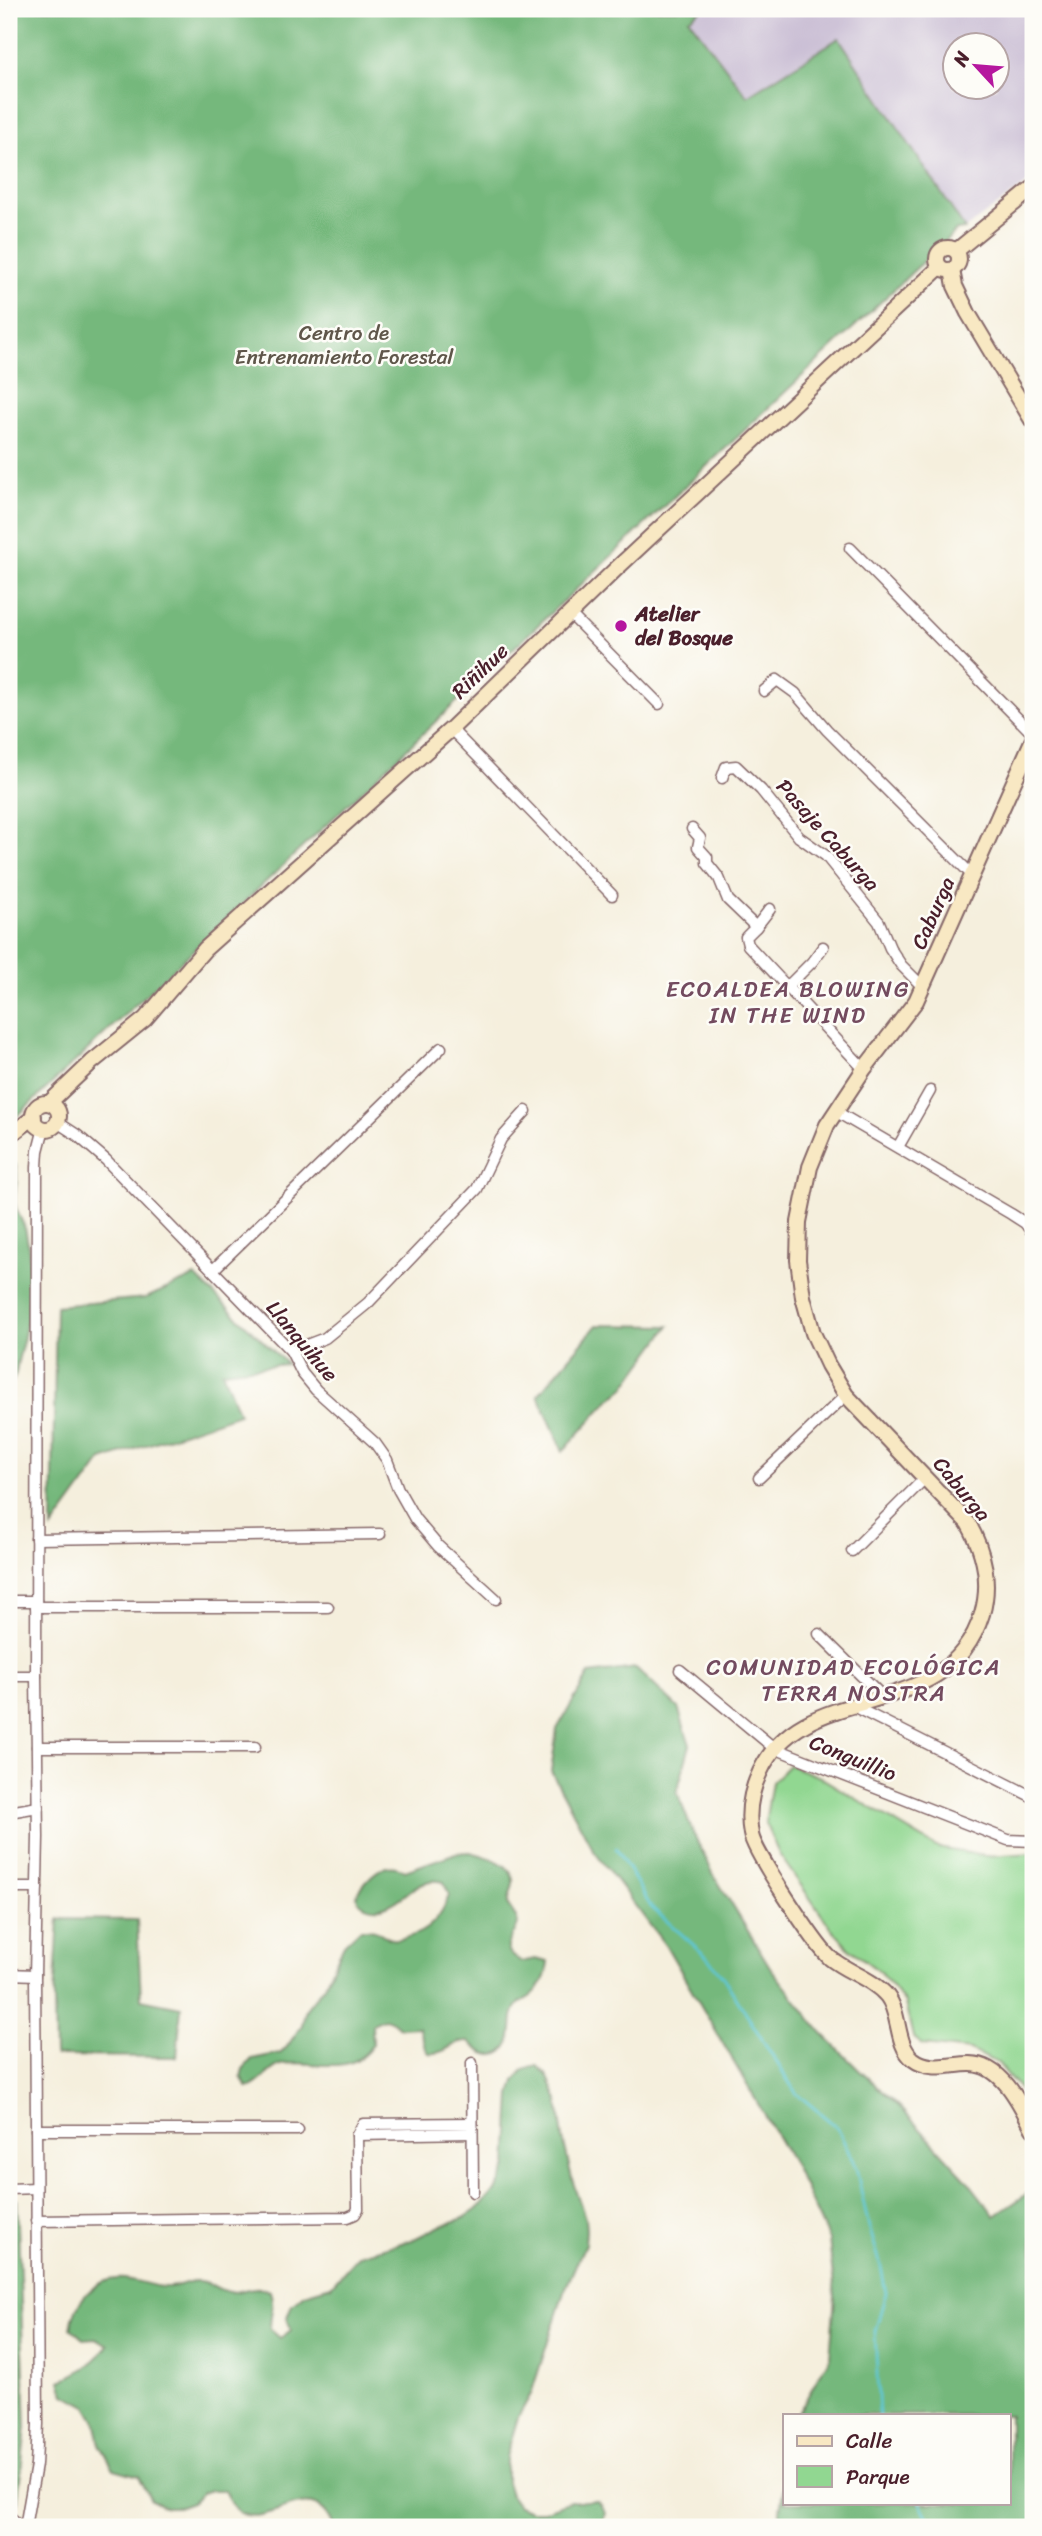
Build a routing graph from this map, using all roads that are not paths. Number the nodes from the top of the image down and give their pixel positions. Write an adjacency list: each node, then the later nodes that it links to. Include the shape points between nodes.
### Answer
1 (1033, 188): 2 (street, via 956,251 957,266)
2 (946, 269): 3 (street); 5 (street, Riñihue)
3 (1033, 422)
4 (850, 548): 9 (street)
5 (570, 614): 7 (street); 8 (street, Riñihue)
6 (764, 691): 12 (street, via 777,680 795,694)
7 (659, 704)
8 (450, 729): 13 (street); 22 (street, Riñihue, via 205,948 145,1019)
9 (1033, 737): 12 (street, Caburga)
10 (722, 778): 17 (street, Pasaje Caburga, via 726,767 736,766 799,837 826,856 878,922 901,965)
11 (692, 830): 15 (street, via 728,900)
12 (972, 875): 17 (street, Caburga)
13 (612, 895)
14 (770, 909): 15 (street)
15 (756, 927): 18 (street, via 746,937 748,946)
16 (823, 947): 18 (street)
17 (923, 987): 20 (street, Caburga, via 908,1015)
18 (786, 988): 20 (street)
19 (441, 1048): 30 (street)
20 (864, 1069): 24 (street, Caburga)
21 (930, 1091): 28 (street)
22 (49, 1103): 25 (street, Riñihue, via 38,1106); 26 (street, via 58,1111)
23 (526, 1111): 31 (street, via 501,1139 477,1189 368,1303 326,1338)
24 (835, 1111): 28 (street); 32 (street, Caburga, via 805,1185 798,1260 813,1333)
25 (33, 1117): 26 (street, via 37,1124); 27 (street, Riñihue)
26 (50, 1125): 30 (street, Llanquihue, via 78,1135); 36 (street, via 38,1151 37,1167)
27 (9, 1136)
28 (898, 1147): 29 (street, via 1026,1223)
29 (1033, 1234)
30 (213, 1270): 31 (street, Llanquihue)
31 (291, 1351): 38 (street, Llanquihue, via 316,1390 375,1443 423,1528)
32 (846, 1395): 33 (street, Caburga); 34 (street)
33 (926, 1477): 37 (street); 46 (street, Caburga, via 975,1534 986,1571 983,1610 974,1634 951,1664 932,1678)
34 (759, 1478)
35 (380, 1534): 36 (street)
36 (36, 1539): 40 (street)
37 (852, 1551)
38 (496, 1600)
39 (9, 1601): 40 (street)
40 (36, 1604): 41 (street); 45 (street)
41 (328, 1607)
42 (819, 1634): 46 (street)
43 (680, 1670): 50 (street, Conguillio)
44 (9, 1676): 45 (street)
45 (36, 1676): 48 (street)
46 (883, 1697): 47 (street, Caburga)
47 (853, 1706): 50 (street, Caburga, via 808,1721); 51 (street)
48 (37, 1747): 49 (street); 52 (street)
49 (255, 1747)
50 (774, 1748): 54 (street, Conguillio, via 1008,1840); 61 (street, Caburga, via 761,1769 751,1801 753,1846 823,1951 887,1997 903,2045 913,2059 943,2067 973,2064 994,2074 1021,2103)
51 (1033, 1797)
52 (38, 1807): 53 (street); 56 (street)
53 (9, 1812)
54 (1033, 1841)
55 (9, 1888): 56 (street)
56 (37, 1888): 58 (street)
57 (9, 1974): 58 (street)
58 (35, 1975): 62 (street)
59 (472, 2063): 60 (street)
60 (472, 2128): 66 (street); 67 (street, via 357,2135 358,2206 352,2216)
61 (1033, 2129)
62 (36, 2130): 63 (street); 64 (street)
63 (299, 2130)
64 (36, 2188): 65 (street); 67 (street)
65 (9, 2189)
66 (473, 2192)
67 (36, 2221): 69 (street, via 38,2424 36,2465)
68 (9, 2516): 69 (street)
69 (23, 2527)

